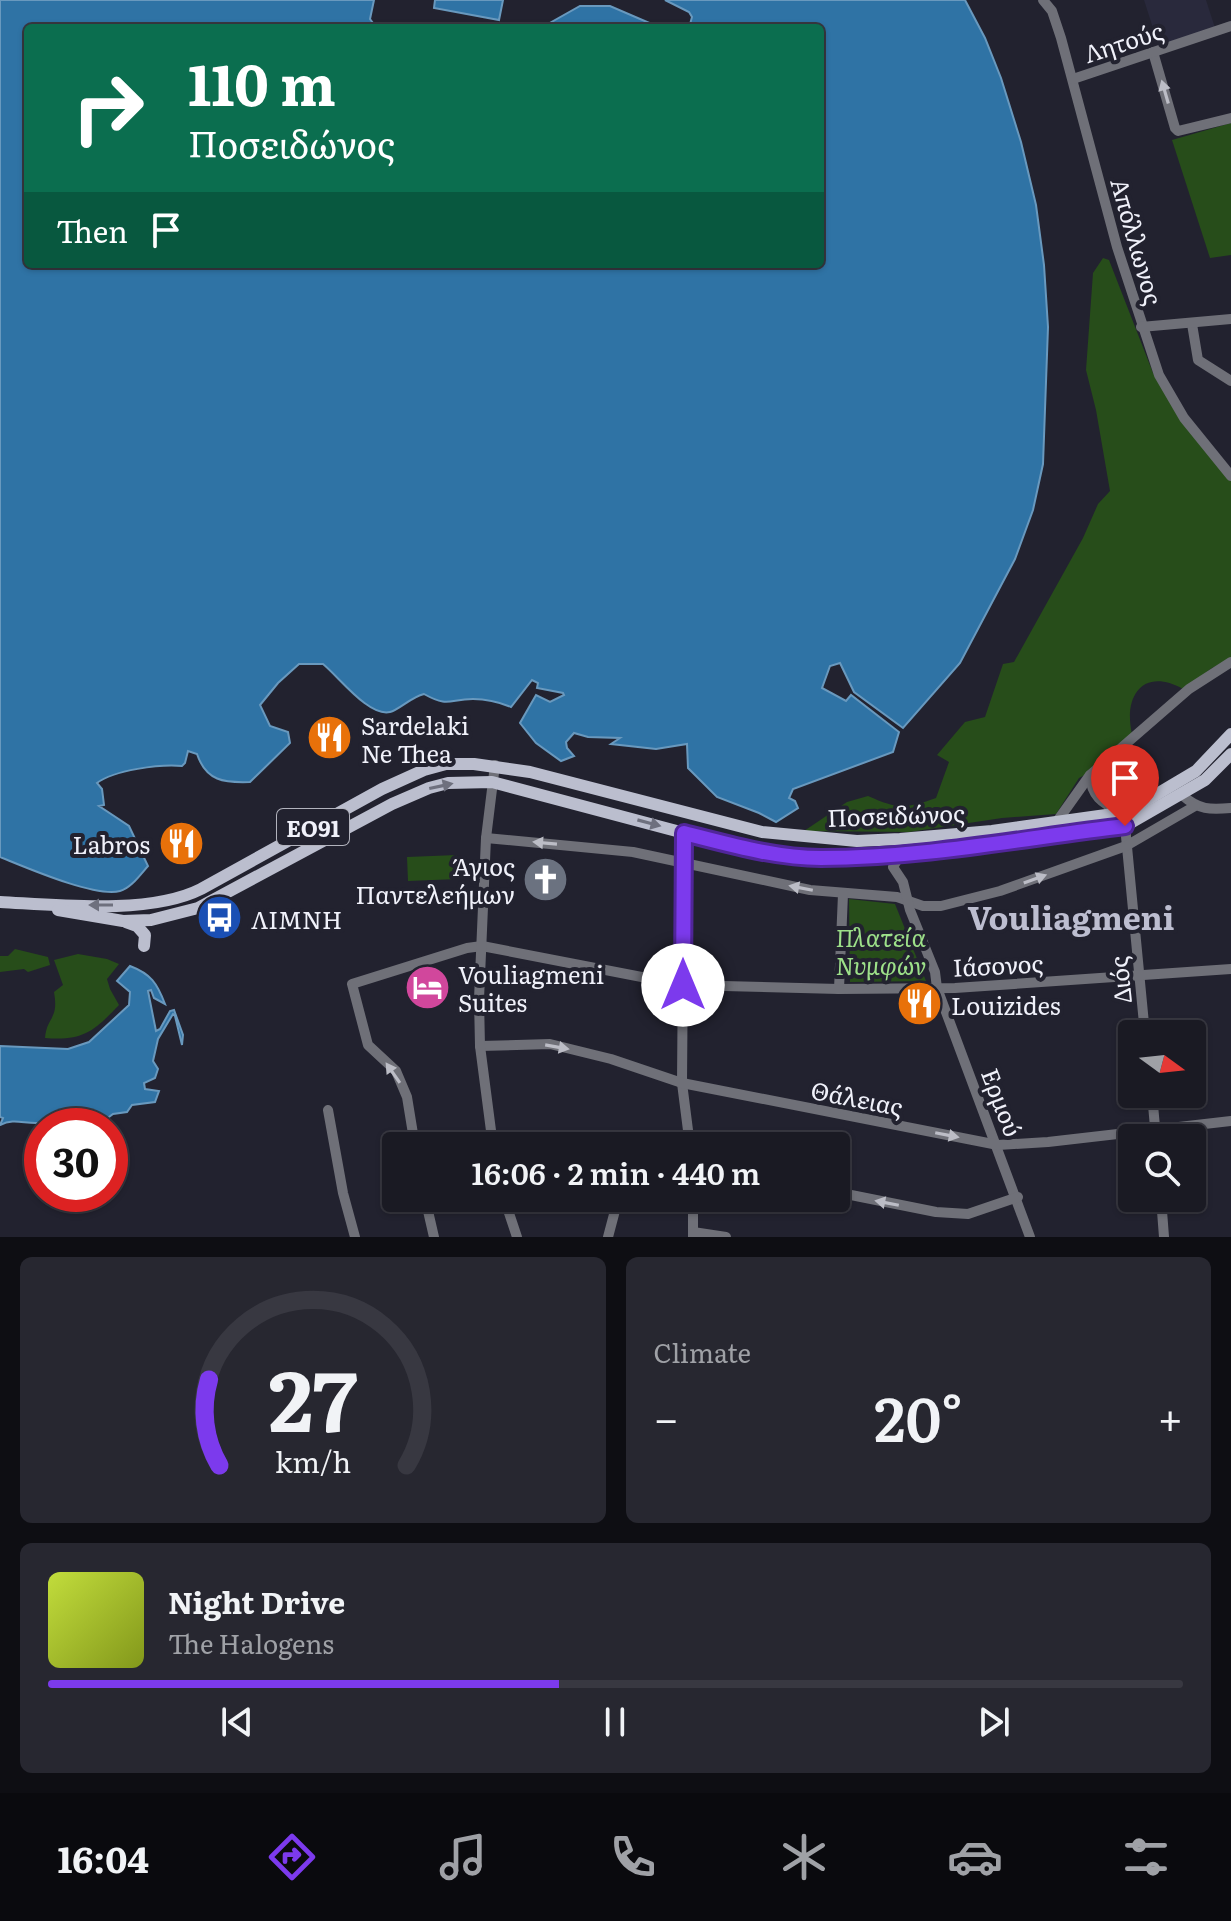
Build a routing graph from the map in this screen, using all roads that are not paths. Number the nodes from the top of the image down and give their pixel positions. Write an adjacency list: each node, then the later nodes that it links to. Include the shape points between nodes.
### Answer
1 (1043, 0): 4 (street, Απόλλωνος, via 1052,11)
2 (1231, 26): 3 (street, Λητούς)
3 (1153, 52): 4 (street, Λητούς); 5 (street, one-way to 3, via 1178,131)
4 (1073, 79): 8 (street, Απόλλωνος)
5 (1231, 118)
6 (1231, 319): 7 (street)
7 (1192, 324): 8 (street); 9 (street, via 1198,360)
8 (1141, 327): 10 (street, Απόλλωνος, via 1159,375 1184,418)
9 (1231, 381)
10 (1231, 476)
11 (1231, 662): 15 (street, via 1189,689)
12 (1231, 734): 20 (main road, Ποσειδώνος / ΕΟ91, via 1196,771)
13 (1231, 754): 17 (main road, Ποσειδώνος / ΕΟ91)
14 (495, 765): 16 (street); 25 (main road, Ποσειδώνος / ΕΟ91, via 762,832 857,841); 30 (main road, Ποσειδώνος / ΕΟ91, via 446,764 403,778 201,889)
15 (1090, 775): 20 (street, via 1097,799); 21 (street)
16 (492, 782): 23 (main road, Ποσειδώνος / ΕΟ91, one-way to 23); 24 (street); 34 (main road, Ποσειδώνος / ΕΟ91, one-way to 16, via 209,903 411,795 448,783)
17 (1182, 795): 18 (street); 22 (main road, Ποσειδώνος / ΕΟ91)
18 (1195, 806): 19 (street); 26 (street)
19 (1231, 808)
20 (1120, 812): 21 (main road, Ποσειδώνος / ΕΟ91)
21 (1058, 820): 25 (main road, Ποσειδώνος / ΕΟ91)
22 (1125, 826): 26 (street, Διός); 27 (main road, Ποσειδώνος / ΕΟ91)
23 (684, 833): 27 (main road, Ποσειδώνος / ΕΟ91, via 796,856); 28 (street)
24 (486, 838): 28 (street, one-way to 24); 37 (street)
25 (900, 839): 27 (street, Ερμού)
26 (1126, 846): 33 (street, one-way to 26, via 968,901); 39 (street, Διός)
27 (901, 854): 33 (street, Ερμού, via 899,878)
28 (684, 862): 29 (street, one-way to 28); 41 (street)
29 (843, 894): 33 (street); 42 (street)
30 (167, 900): 32 (main road, Ποσειδώνος / ΕΟ91, one-way to 32); 34 (main road)
31 (0, 902): 32 (main road, Ποσειδώνος / ΕΟ91)
32 (35, 904): 35 (main road, Ποσειδώνος / ΕΟ91)
33 (908, 904): 40 (street, Ερμού)
34 (168, 916): 35 (main road, Ποσειδώνος / ΕΟ91)
35 (123, 921): 36 (main road, via 141,929)
36 (144, 946)
37 (482, 946): 41 (street, Ιάσονος); 44 (street); 49 (street, one-way to 37, via 396,1071 368,1045 352,984)
38 (1231, 969): 39 (street, Ιάσονος)
39 (1138, 975): 40 (street, Ιάσονος); 43 (street, Διός)
40 (936, 984): 42 (street, Ιάσονος); 53 (street, Ερμού)
41 (683, 985): 42 (street, Ιάσονος); 45 (street)
42 (839, 989)
43 (1143, 1020)
44 (480, 1046): 45 (street, Θάλειας, one-way to 45, via 550,1044); 50 (street)
45 (682, 1083): 51 (street); 53 (street, Θάλειας, one-way to 53)
46 (328, 1110): 62 (street)
47 (1231, 1121): 48 (street, Θάλειας)
48 (1206, 1125)
49 (413, 1132)
50 (491, 1132)
51 (688, 1132)
52 (1118, 1137): 53 (street, Θάλειας)
53 (998, 1145): 55 (street, Ερμού)
54 (850, 1195): 55 (street, one-way to 54, via 968,1214)
55 (1018, 1197): 67 (street, Ερμού)
56 (428, 1212): 63 (street)
57 (509, 1212): 64 (street)
58 (616, 1212): 65 (street)
59 (693, 1212): 61 (street)
60 (1162, 1212): 68 (street)
61 (693, 1235): 66 (street)
62 (355, 1237)
63 (434, 1237)
64 (517, 1237)
65 (608, 1237)
66 (726, 1237)
67 (1030, 1237)
68 (1164, 1237)

